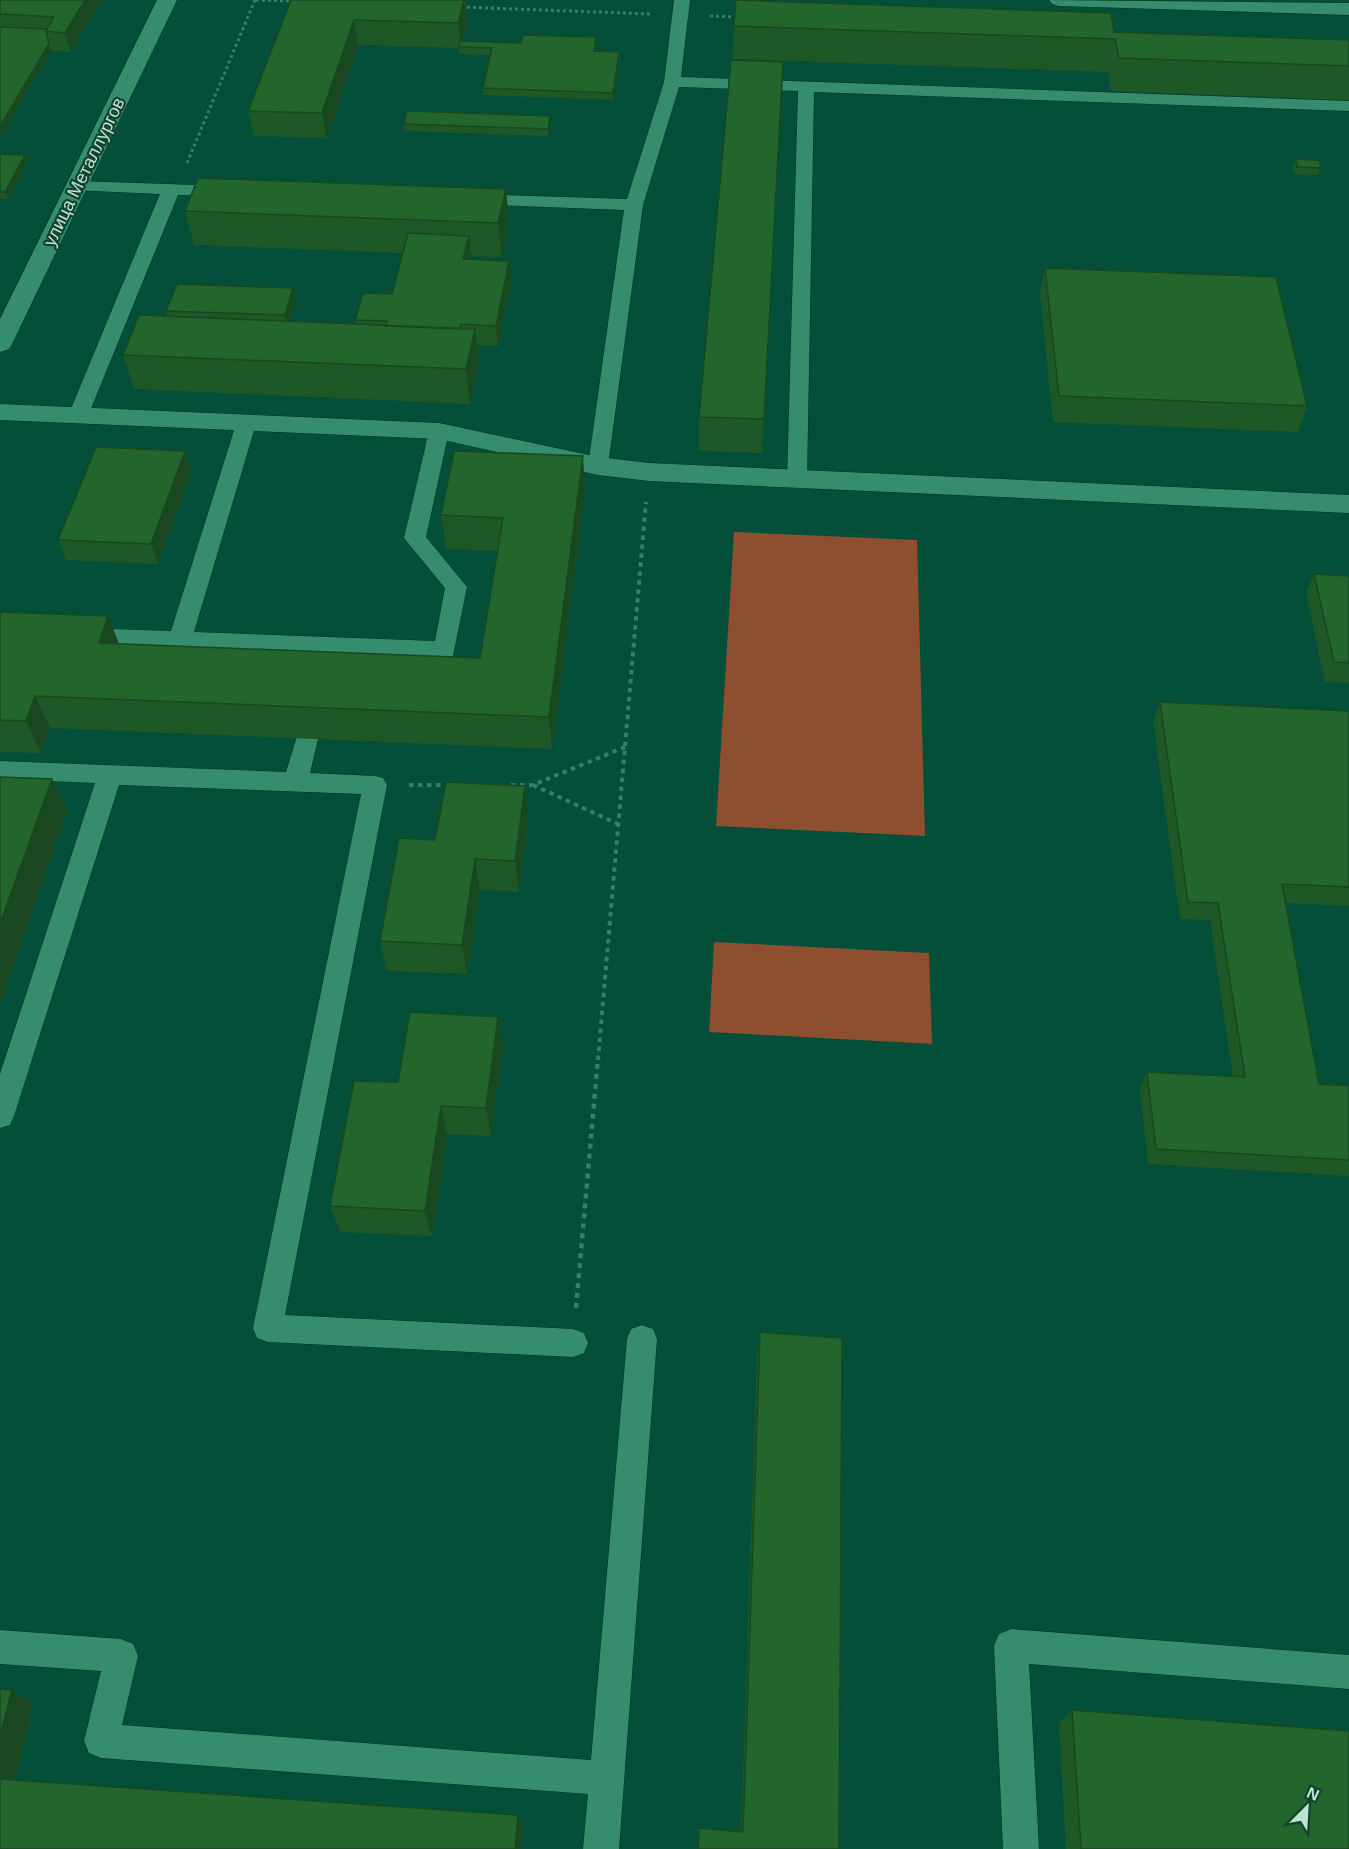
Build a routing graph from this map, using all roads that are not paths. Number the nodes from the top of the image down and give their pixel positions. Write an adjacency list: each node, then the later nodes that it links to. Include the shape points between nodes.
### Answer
1 (167, 0): 9 (street, улица Металлургов)
2 (1059, 0): 3 (street)
3 (1198, 2): 5 (street)
4 (681, 8): 6 (lane)
5 (1349, 9)
6 (672, 82): 7 (lane); 13 (lane)
7 (806, 86): 8 (lane); 20 (lane)
8 (1349, 106)
9 (77, 186): 10 (lane); 14 (street, улица Металлургов)
10 (173, 189): 11 (lane); 16 (lane)
11 (246, 192)
12 (458, 199): 13 (lane)
13 (634, 205): 19 (lane)
14 (0, 344)
15 (0, 412): 16 (street)
16 (78, 416): 17 (street)
17 (246, 424): 18 (street); 23 (lane)
18 (439, 431): 19 (street); 23 (lane, via 415,538 456,587 445,650 326,656)
19 (598, 466): 20 (street)
20 (797, 480): 21 (street)
21 (1349, 504)
22 (60, 635): 23 (lane)
23 (180, 640)
24 (306, 739): 27 (lane)
25 (0, 770): 26 (lane)
26 (110, 775): 27 (lane); 28 (lane)
27 (296, 782): 30 (lane, via 375,785 268,1328)
28 (0, 1116)
29 (642, 1339): 33 (lane)
30 (573, 1343)
31 (0, 1647): 33 (lane, via 121,1656 101,1741)
32 (1349, 1672): 35 (lane, via 1011,1646)
33 (606, 1778): 34 (lane)
34 (601, 1849)
35 (1021, 1849)

